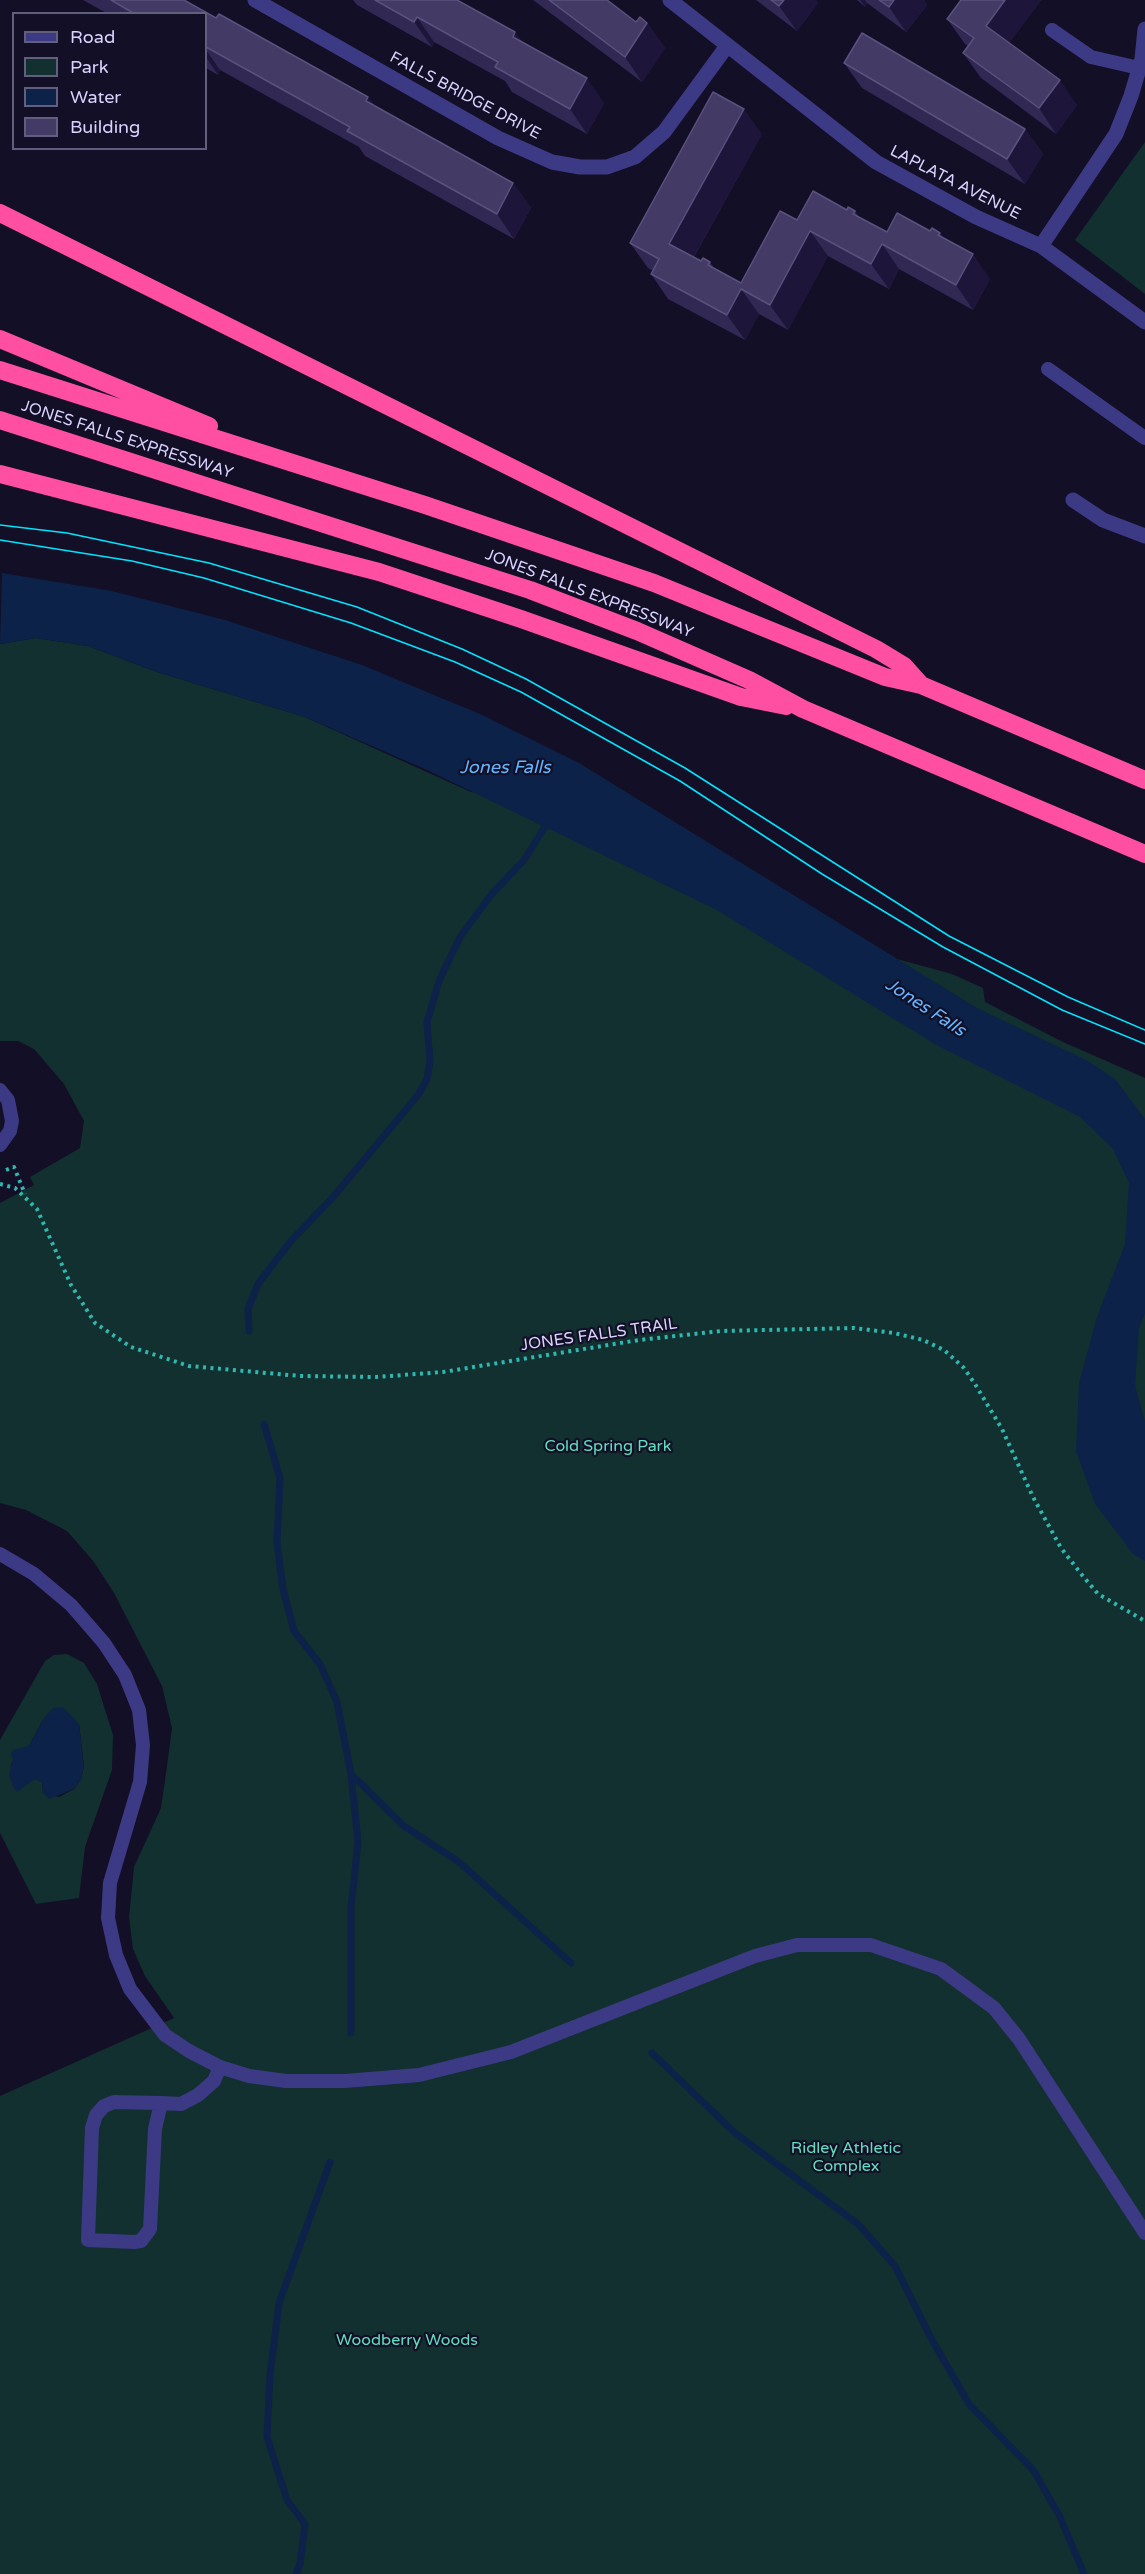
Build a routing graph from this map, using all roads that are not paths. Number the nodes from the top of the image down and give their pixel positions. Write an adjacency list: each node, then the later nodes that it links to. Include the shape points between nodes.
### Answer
1 (255, 0): 5 (street, FALLS BRIDGE DRIVE, via 498,138 552,162 580,167 607,167 635,157 664,132)
2 (670, 0): 5 (street, LAPLATA AVENUE)
3 (1145, 29): 6 (street)
4 (1052, 30): 6 (lane, via 1091,57)
5 (728, 46): 8 (street, LAPLATA AVENUE, via 841,137 890,171)
6 (1139, 68): 8 (street, via 1116,134)
7 (0, 213): 19 (highway, via 876,649 904,666)
8 (1041, 246): 9 (street, LAPLATA AVENUE)
9 (1145, 322)
10 (0, 339): 15 (highway)
11 (1048, 369): 14 (lane)
12 (0, 370): 15 (highway, JONES FALLS EXPRESSWAY)
13 (0, 420): 20 (highway, JONES FALLS EXPRESSWAY, via 530,590 638,631 749,680)
14 (1144, 435)
15 (319, 472): 19 (highway, JONES FALLS EXPRESSWAY, via 546,544 654,583 885,677)
16 (0, 474): 20 (highway, via 379,572 741,697)
17 (1073, 500): 18 (street, via 1103,520)
18 (1145, 536)
19 (921, 685): 21 (highway, JONES FALLS EXPRESSWAY)
20 (803, 709): 22 (highway, JONES FALLS EXPRESSWAY)
21 (1145, 780)
22 (1145, 854)
23 (0, 1090): 24 (lane, via 8,1100 12,1121)
24 (0, 1145)
25 (0, 1554): 26 (lane, via 34,1574 71,1605 104,1643 124,1675 139,1710 143,1745 140,1782 110,1883 108,1918 116,1955 130,1989 165,2036)
26 (220, 2067): 27 (lane, via 213,2081 198,2095 181,2104); 28 (lane, via 286,2081 418,2076 511,2052 755,1956 797,1945 871,1945 941,1970 994,2008 1019,2039)
27 (162, 2103): 27 (lane, via 114,2102 96,2115 92,2128 88,2240 141,2241 150,2229 155,2128)
28 (1145, 2233)

